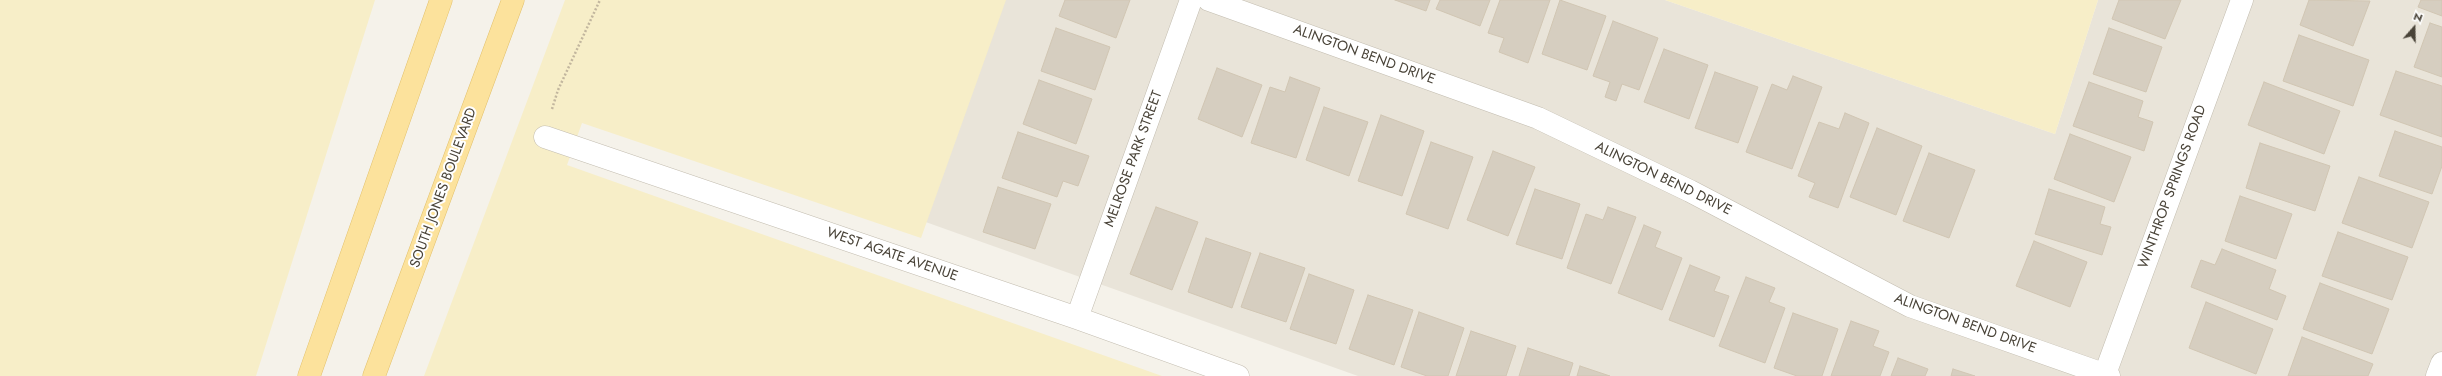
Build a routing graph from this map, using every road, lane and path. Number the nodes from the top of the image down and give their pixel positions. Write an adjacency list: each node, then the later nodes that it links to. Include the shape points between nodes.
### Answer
1 (441, 0): 11 (main road)
2 (513, 0): 12 (main road, SOUTH JONES BOULEVARD)
3 (600, 0): 7 (path, via 558,90)
4 (1191, 0): 8 (street, MELROSE PARK STREET)
5 (1209, 0): 10 (street, ALINGTON BEND DRIVE, via 1538,118 1690,191 1910,306)
6 (2242, 0): 10 (street, WINTHROP SPRINGS ROAD)
7 (545, 137): 8 (street, WEST AGATE AVENUE)
8 (1078, 318): 13 (street, WEST AGATE AVENUE)
9 (2442, 363): 14 (street)
10 (2107, 375)
11 (309, 376)
12 (374, 376)
13 (1238, 376)
14 (2438, 376)

